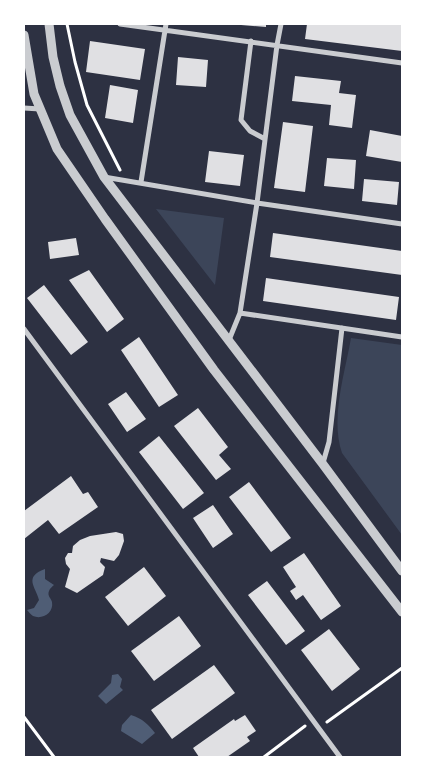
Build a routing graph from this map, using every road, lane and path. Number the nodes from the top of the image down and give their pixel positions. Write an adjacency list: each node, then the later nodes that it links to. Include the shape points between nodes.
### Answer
1 (49, 24): 13 (street, via 53,57 70,115)
2 (67, 24): 14 (path, via 87,104)
3 (120, 24): 5 (street)
4 (281, 24): 8 (street)
5 (166, 27): 7 (street); 15 (street)
6 (24, 35): 11 (street, via 34,94)
7 (251, 41): 8 (street); 12 (street, via 241,120 250,131)
8 (277, 45): 9 (street); 12 (street)
9 (402, 63)
10 (24, 108): 11 (street)
11 (40, 109): 25 (street, via 57,149 196,346)
12 (265, 139): 16 (street)
13 (104, 177): 14 (street); 22 (street)
14 (126, 181): 15 (street)
15 (141, 182): 16 (street)
16 (257, 203): 17 (street); 18 (street)
17 (402, 224)
18 (240, 313): 19 (street); 22 (street)
19 (342, 328): 21 (street); 23 (street, via 330,442)
20 (24, 329): 28 (street)
21 (402, 337)
22 (229, 340): 23 (street)
23 (322, 463): 24 (street)
24 (402, 571)
25 (402, 612)
26 (402, 668): 29 (path)
27 (24, 717): 30 (path)
28 (312, 720): 29 (street); 31 (path)
29 (318, 728): 32 (street)
30 (54, 757)
31 (264, 757)
32 (340, 757)

